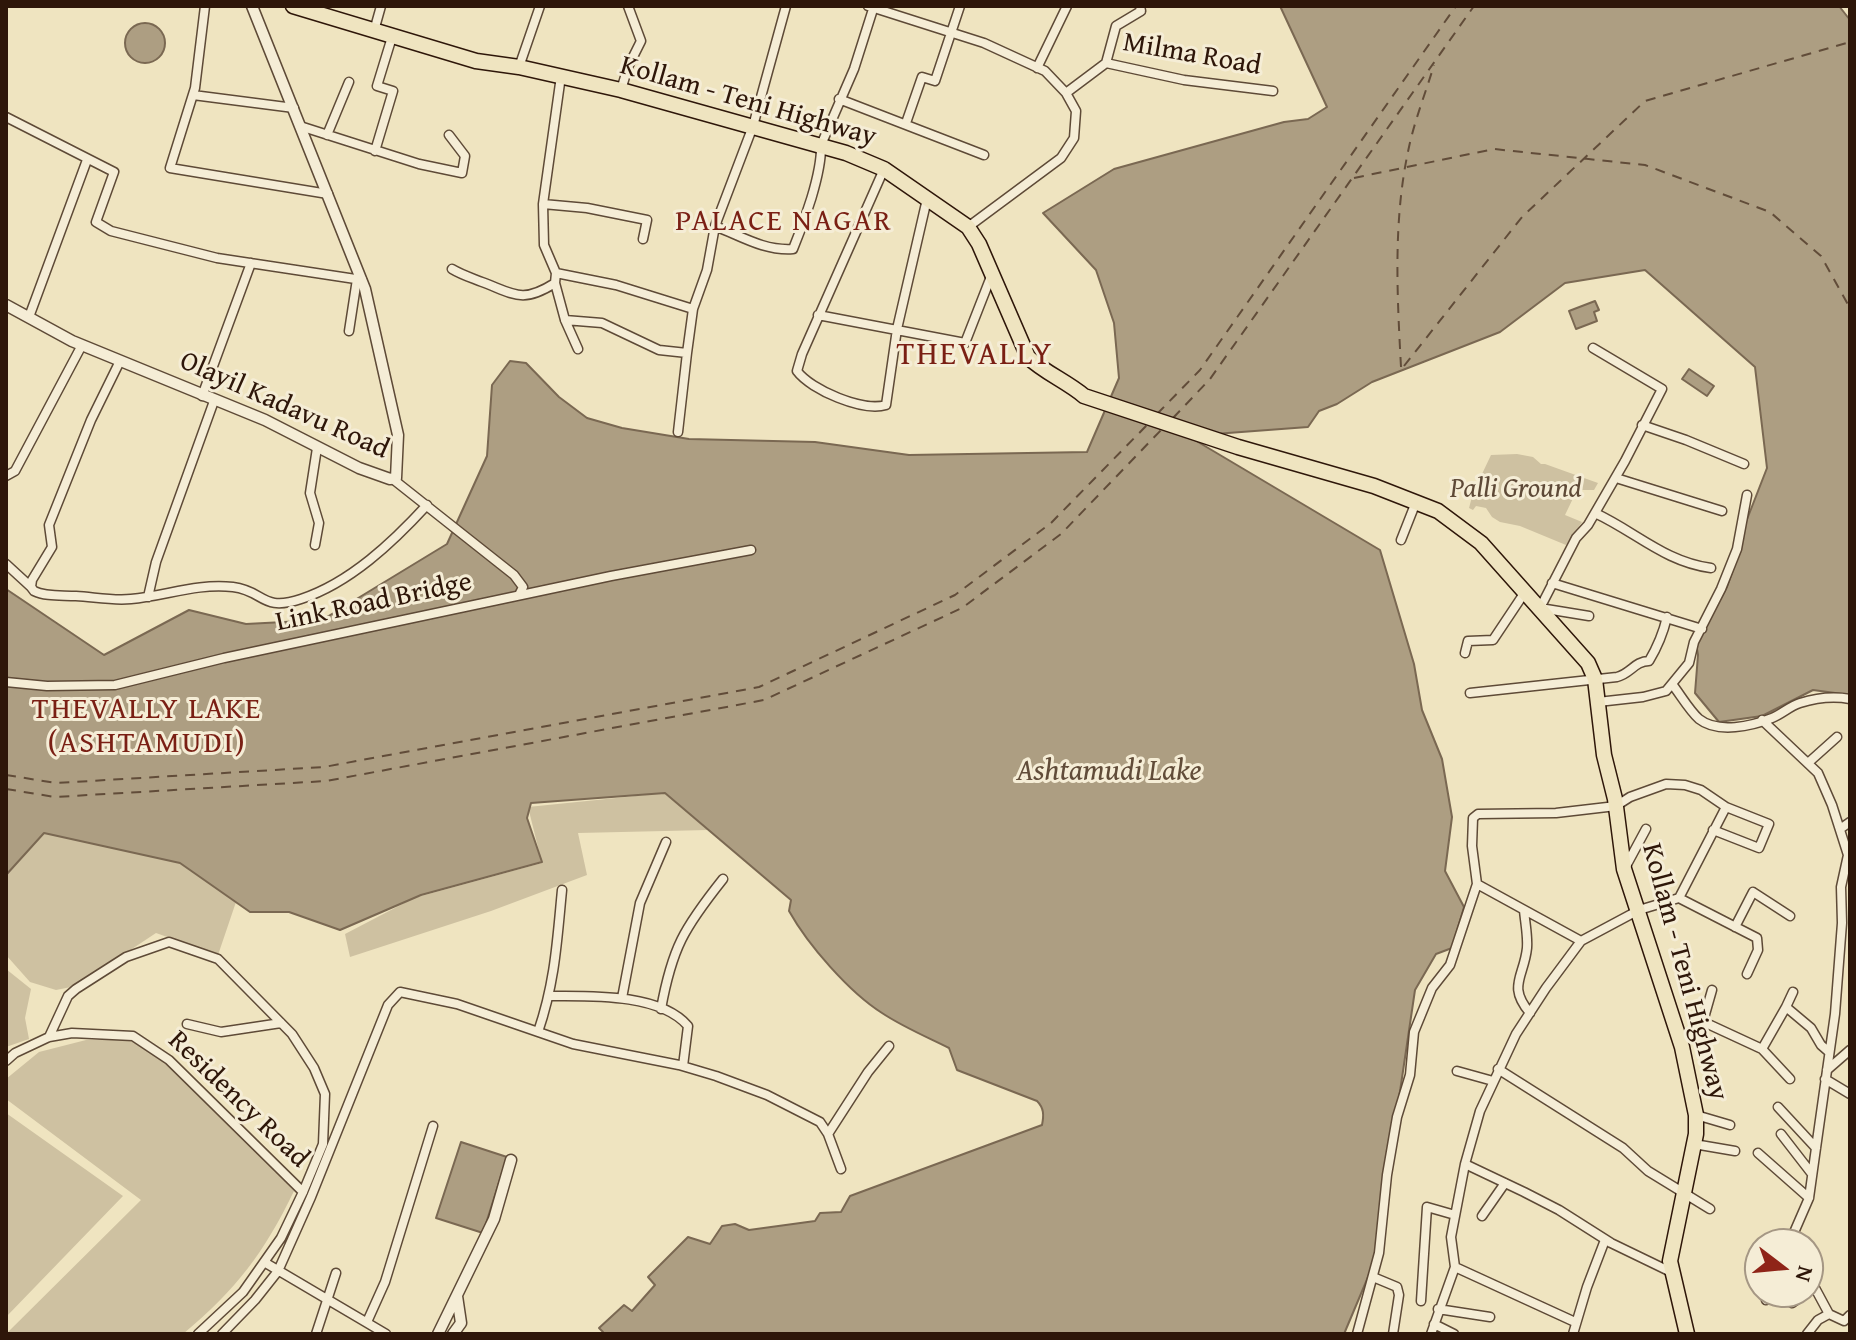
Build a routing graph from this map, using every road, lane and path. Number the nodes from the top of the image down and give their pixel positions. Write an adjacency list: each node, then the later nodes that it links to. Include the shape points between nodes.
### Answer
1 (205, 6): 23 (street)
2 (252, 6): 25 (street, Olayil Kadavu Road)
3 (293, 6): 12 (main road, Kollam - Teni Highway)
4 (381, 6): 12 (street)
5 (540, 6): 16 (street)
6 (628, 6): 20 (street, via 641,41)
7 (786, 6): 28 (street)
8 (871, 6): 13 (street); 24 (street, via 854,69)
9 (960, 6): 13 (street)
10 (1067, 6): 17 (street)
11 (1140, 6): 15 (street, via 1141,11 1116,26)
12 (374, 31): 14 (main road, Kollam - Teni Highway)
13 (950, 31): 17 (street); 27 (street, via 935,81 922,77)
14 (392, 37): 16 (main road, Kollam - Teni Highway, via 476,61); 33 (street, via 377,86 393,91)
15 (1106, 63): 21 (street, Milma Road); 22 (street, Milma Road)
16 (519, 67): 18 (main road, Kollam - Teni Highway)
17 (1037, 68): 22 (street)
18 (561, 76): 20 (main road, Kollam - Teni Highway); 39 (street)
19 (349, 82): 30 (street)
20 (621, 90): 28 (main road, Kollam - Teni Highway)
21 (1273, 91)
22 (1066, 93): 41 (street, via 1076,111 1074,138 1061,158)
23 (193, 95): 25 (street); 37 (street, via 170,168)
24 (839, 99): 27 (street); 32 (street)
25 (294, 108): 29 (street, Olayil Kadavu Road)
26 (6, 117): 35 (street)
27 (906, 123): 34 (street)
28 (753, 126): 32 (main road, Kollam - Teni Highway); 40 (street)
29 (303, 127): 30 (street); 37 (street, Olayil Kadavu Road)
30 (327, 135): 33 (street)
31 (449, 135): 33 (street, via 465,156 462,173)
32 (821, 145): 36 (main road, Kollam - Teni Highway); 40 (street, via 793,249 751,243)
33 (375, 151)
34 (984, 155)
35 (87, 160): 43 (street, via 114,172 96,222 111,231); 51 (street)
36 (884, 169): 38 (main road, Kollam - Teni Highway); 50 (street)
37 (328, 194): 47 (street, Olayil Kadavu Road)
38 (927, 199): 41 (main road, Kollam - Teni Highway); 53 (street)
39 (543, 204): 42 (street, via 647,220); 46 (street, via 544,245)
40 (715, 226): 49 (street)
41 (968, 227): 45 (main road, Kollam - Teni Highway)
42 (643, 239)
43 (251, 263): 47 (street); 60 (street)
44 (452, 269): 46 (street, via 509,294 540,292)
45 (992, 273): 53 (street, via 965,343); 70 (main road, Kollam - Teni Highway, via 1028,357 1084,396)
46 (555, 278): 49 (street, via 616,285); 52 (street)
47 (360, 280): 54 (street); 68 (street, Olayil Kadavu Road, via 398,435)
48 (6, 305): 51 (street, Olayil Kadavu Road)
49 (693, 309): 58 (street)
50 (818, 315): 53 (street); 53 (street, via 797,371 837,397 872,408 886,405)
51 (29, 317): 55 (street, Olayil Kadavu Road)
52 (565, 320): 57 (street); 58 (street, via 602,323 659,350)
53 (897, 329)
54 (349, 331)
55 (82, 345): 59 (street, Olayil Kadavu Road); 66 (street, via 15,471)
56 (1593, 348): 62 (street, via 1662,389)
57 (578, 349)
58 (687, 353): 63 (street)
59 (120, 361): 60 (street, Olayil Kadavu Road); 80 (street, via 49,525 52,547)
60 (202, 396): 61 (street, Olayil Kadavu Road)
61 (214, 401): 64 (street, Olayil Kadavu Road); 83 (street)
62 (1642, 425): 65 (street); 67 (street)
63 (678, 432)
64 (317, 448): 68 (street, Olayil Kadavu Road); 75 (street, via 310,493 319,523)
65 (1744, 464)
66 (6, 476)
67 (1616, 478): 72 (street); 73 (street)
68 (394, 480): 71 (street)
69 (1747, 495): 87 (street, via 1737,549)
70 (1416, 502): 74 (street); 81 (main road, Kollam - Teni Highway, via 1463,527)
71 (427, 505): 82 (street, via 514,575 523,587); 83 (street, via 377,553 304,598 273,604 234,587 189,587)
72 (1722, 511)
73 (1595, 513): 78 (street, via 1652,548); 79 (street)
74 (1401, 540)
75 (315, 545)
76 (751, 550): 82 (street, Link Road Bridge)
77 (6, 564): 80 (street)
78 (1711, 568)
79 (1552, 583): 84 (street); 86 (street)
80 (31, 587): 83 (street, via 40,594)
81 (1525, 591): 84 (main road, Kollam - Teni Highway); 88 (street, via 1493,640 1468,641)
82 (519, 595): 90 (street, Link Road Bridge, via 115,685)
83 (148, 597)
84 (1540, 608): 85 (street); 89 (main road, Kollam - Teni Highway, via 1588,663)
85 (1589, 616)
86 (1667, 617): 87 (street); 89 (street, via 1664,636 1649,661 1641,661 1630,673)
87 (1702, 629): 91 (street, via 1689,663)
88 (1465, 653)
89 (1595, 679): 92 (street); 94 (main road, Kollam - Teni Highway)
90 (6, 682)
91 (1672, 684): 94 (street, via 1653,695); 95 (street, via 1700,720 1729,727)
92 (1470, 693)
93 (1850, 699): 95 (street, via 1810,700)
94 (1598, 702): 98 (main road, Kollam - Teni Highway)
95 (1762, 720): 97 (street)
96 (1837, 737): 97 (street)
97 (1808, 763): 102 (street, via 1818,773)
98 (1616, 806): 99 (street, via 1666,784 1701,790); 105 (main road, Kollam - Teni Highway); 107 (street, via 1478,814 1471,822)
99 (1726, 807): 103 (street); 103 (street, via 1769,824 1759,848)
100 (1850, 822): 102 (street)
101 (1646, 829): 105 (street)
102 (1840, 829): 132 (street, via 1848,855)
103 (1713, 830): 109 (street)
104 (666, 842): 119 (street, via 640,903)
105 (1624, 869): 111 (main road, Kollam - Teni Highway)
106 (723, 879): 121 (street, via 676,948)
107 (1477, 884): 110 (street); 169 (street, via 1450,965 1432,988 1414,1032)
108 (562, 890): 118 (street)
109 (1679, 898): 111 (street); 113 (street)
110 (1524, 910): 114 (street); 122 (street, via 1527,950 1517,991)
111 (1639, 910): 114 (street); 128 (main road, Kollam - Teni Highway)
112 (1790, 916): 113 (street, via 1753,892)
113 (1735, 927): 115 (street, via 1759,941)
114 (1581, 941): 122 (street)
115 (1747, 974)
116 (1712, 990): 125 (street)
117 (1793, 992): 120 (street)
118 (550, 996): 119 (street); 126 (street)
119 (622, 998): 121 (street)
120 (1786, 1007): 130 (street); 132 (street)
121 (661, 1009): 134 (street, via 688,1026)
122 (1530, 1013): 135 (street)
123 (281, 1023): 124 (street, via 221,1032); 127 (street, via 218,959 169,942 126,957 76,989); 156 (street, via 314,1068 325,1094 323,1144)
124 (187, 1024)
125 (1702, 1025): 128 (street); 130 (street)
126 (538, 1032): 134 (street); 166 (street, via 457,1004 395,994)
127 (49, 1037): 133 (street, Residency Road); 156 (street, Residency Road, via 121,1034 145,1042)
128 (1680, 1040): 142 (main road, Kollam - Teni Highway)
129 (889, 1046): 145 (street)
130 (1762, 1049): 138 (street)
131 (1850, 1050): 137 (street)
132 (1829, 1052): 137 (street)
133 (6, 1061)
134 (683, 1066): 145 (street, via 767,1095 820,1122)
135 (1498, 1069): 139 (street); 157 (street)
136 (1457, 1071): 139 (street)
137 (1826, 1074): 140 (street); 148 (street)
138 (1790, 1079)
139 (1493, 1081): 152 (street)
140 (1850, 1094)
141 (1778, 1107): 148 (street)
142 (1696, 1115): 143 (street); 147 (main road, Kollam - Teni Highway)
143 (1730, 1125)
144 (433, 1126): 178 (street)
145 (828, 1134): 153 (street)
146 (1781, 1134): 154 (street)
147 (1694, 1144): 149 (street); 157 (main road, Kollam - Teni Highway)
148 (1816, 1148): 154 (street)
149 (1735, 1151)
150 (1758, 1153): 158 (street)
151 (511, 1160): 170 (street, via 494,1219)
152 (1465, 1164): 155 (street); 160 (street)
153 (841, 1169)
154 (1812, 1174): 158 (street)
155 (1505, 1183): 161 (street); 163 (street)
156 (303, 1192): 164 (street)
157 (1683, 1192): 159 (street); 167 (main road, Kollam - Teni Highway)
158 (1809, 1198): 162 (street)
159 (1710, 1209)
160 (1455, 1215): 165 (street); 172 (street, via 1427,1207)
161 (1482, 1216)
162 (1795, 1228)
163 (1605, 1240): 167 (street); 179 (street)
164 (264, 1262): 166 (street); 183 (street, via 243,1292)
165 (1455, 1267): 174 (street); 179 (street)
166 (278, 1271): 171 (street); 184 (street)
167 (1671, 1272): 191 (main road, Kollam - Teni Highway)
168 (336, 1273): 171 (street)
169 (1373, 1277): 187 (street); 188 (street, via 1397,1287)
170 (457, 1296): 181 (street); 182 (street, via 461,1323)
171 (327, 1299): 178 (street); 185 (street)
172 (1421, 1301)
173 (1824, 1308): 175 (street)
174 (1438, 1309): 176 (street); 180 (street)
175 (1829, 1314): 177 (street); 192 (street)
176 (1490, 1317)
177 (1848, 1321)
178 (367, 1322): 186 (street)
179 (1575, 1322): 190 (street)
180 (1432, 1329): 189 (street)
181 (440, 1330): 182 (street)
182 (454, 1332)
183 (200, 1333)
184 (222, 1334)
185 (316, 1334)
186 (386, 1334)
187 (1357, 1334)
188 (1393, 1334)
189 (1454, 1334)
190 (1573, 1334)
191 (1687, 1334)
192 (1807, 1334)

